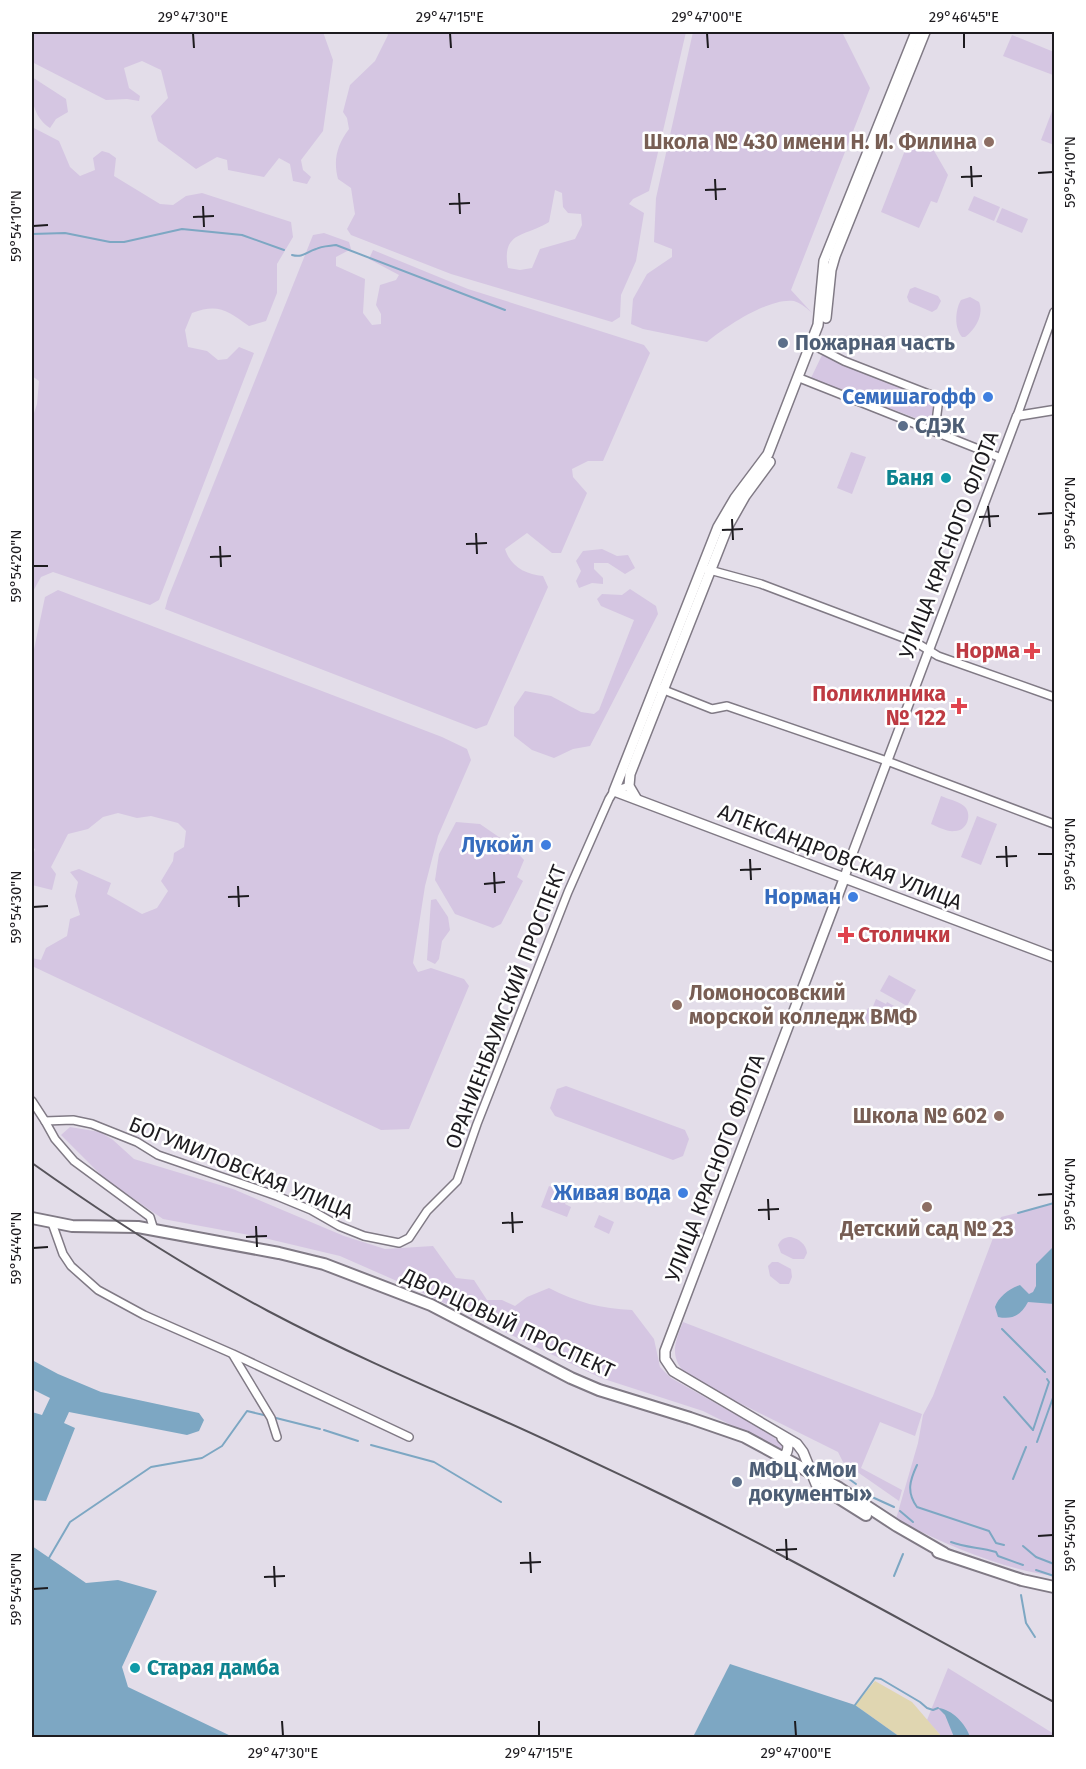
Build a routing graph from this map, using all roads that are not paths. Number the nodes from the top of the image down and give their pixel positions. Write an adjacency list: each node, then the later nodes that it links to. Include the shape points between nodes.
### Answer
1 (916, 32): 3 (main road, ОРАНИЕНБАУМСКИЙ ПРОСПЕКТ)
2 (925, 32): 3 (main road, ОРАНИЕНБАУМСКИЙ ПРОСПЕКТ)
3 (915, 45): 5 (main road, ОРАНИЕНБАУМСКИЙ ПРОСПЕКТ, via 835,256 826,316)
4 (1054, 312): 8 (street)
5 (814, 346): 6 (main road, ОРАНИЕНБАУМСКИЙ ПРОСПЕКТ); 9 (street, via 939,398); 11 (main road, ОРАНИЕНБАУМСКИЙ ПРОСПЕКТ, via 768,454 718,527)
6 (802, 379): 9 (street); 11 (main road, ОРАНИЕНБАУМСКИЙ ПРОСПЕКТ, via 769,464 738,507)
7 (1054, 410): 8 (street)
8 (1017, 416): 10 (street, УЛИЦА КРАСНОГО ФЛОТА)
9 (933, 430): 10 (street)
10 (1001, 458): 12 (street, УЛИЦА КРАСНОГО ФЛОТА)
11 (707, 569): 12 (street, via 761,584); 13 (main road, ОРАНИЕНБАУМСКИЙ ПРОСПЕКТ)
12 (929, 650): 14 (street); 15 (street, УЛИЦА КРАСНОГО ФЛОТА)
13 (659, 688): 15 (street, via 712,709 727,706); 16 (main road, ОРАНИЕНБАУМСКИЙ ПРОСПЕКТ); 17 (main road, ОРАНИЕНБАУМСКИЙ ПРОСПЕКТ)
14 (1054, 697)
15 (887, 761): 19 (street); 20 (street, УЛИЦА КРАСНОГО ФЛОТА)
16 (629, 786): 17 (street); 18 (main road)
17 (614, 791): 18 (main road, АЛЕКСАНДРОВСКАЯ УЛИЦА); 26 (street, ОРАНИЕНБАУМСКИЙ ПРОСПЕКТ, via 568,892 457,1181)
18 (636, 798): 20 (main road, АЛЕКСАНДРОВСКАЯ УЛИЦА)
19 (1054, 824)
20 (844, 879): 21 (main road, АЛЕКСАНДРОВСКАЯ УЛИЦА); 29 (main road, УЛИЦА КРАСНОГО ФЛОТА, via 665,1352 673,1371)
21 (1054, 957)
22 (32, 1101): 23 (street)
23 (45, 1120): 26 (street, БОГУМИЛОВСКАЯ УЛИЦА, via 92,1124 158,1155 285,1199 364,1236 399,1243 409,1238); 27 (street, via 74,1161 150,1217)
24 (32, 1218): 25 (main road, ДВОРЦОВЫЙ ПРОСПЕКТ)
25 (52, 1223): 27 (main road, ДВОРЦОВЫЙ ПРОСПЕКТ); 28 (street, via 67,1260 98,1290)
26 (417, 1226)
27 (154, 1230): 30 (main road, ДВОРЦОВЫЙ ПРОСПЕКТ, via 324,1264 431,1305 580,1382)
28 (233, 1354): 31 (street, via 271,1418); 32 (street)
29 (774, 1430): 33 (main road, via 788,1444 787,1452); 34 (main road, УЛИЦА КРАСНОГО ФЛОТА, via 797,1444)
30 (733, 1434): 33 (main road, ДВОРЦОВЫЙ ПРОСПЕКТ); 34 (main road, ДВОРЦОВЫЙ ПРОСПЕКТ)
31 (277, 1437)
32 (409, 1437)
33 (779, 1457): 34 (main road, ДВОРЦОВЫЙ ПРОСПЕКТ)
34 (810, 1474): 35 (main road, ДВОРЦОВЫЙ ПРОСПЕКТ, via 944,1553)
35 (1054, 1587)

